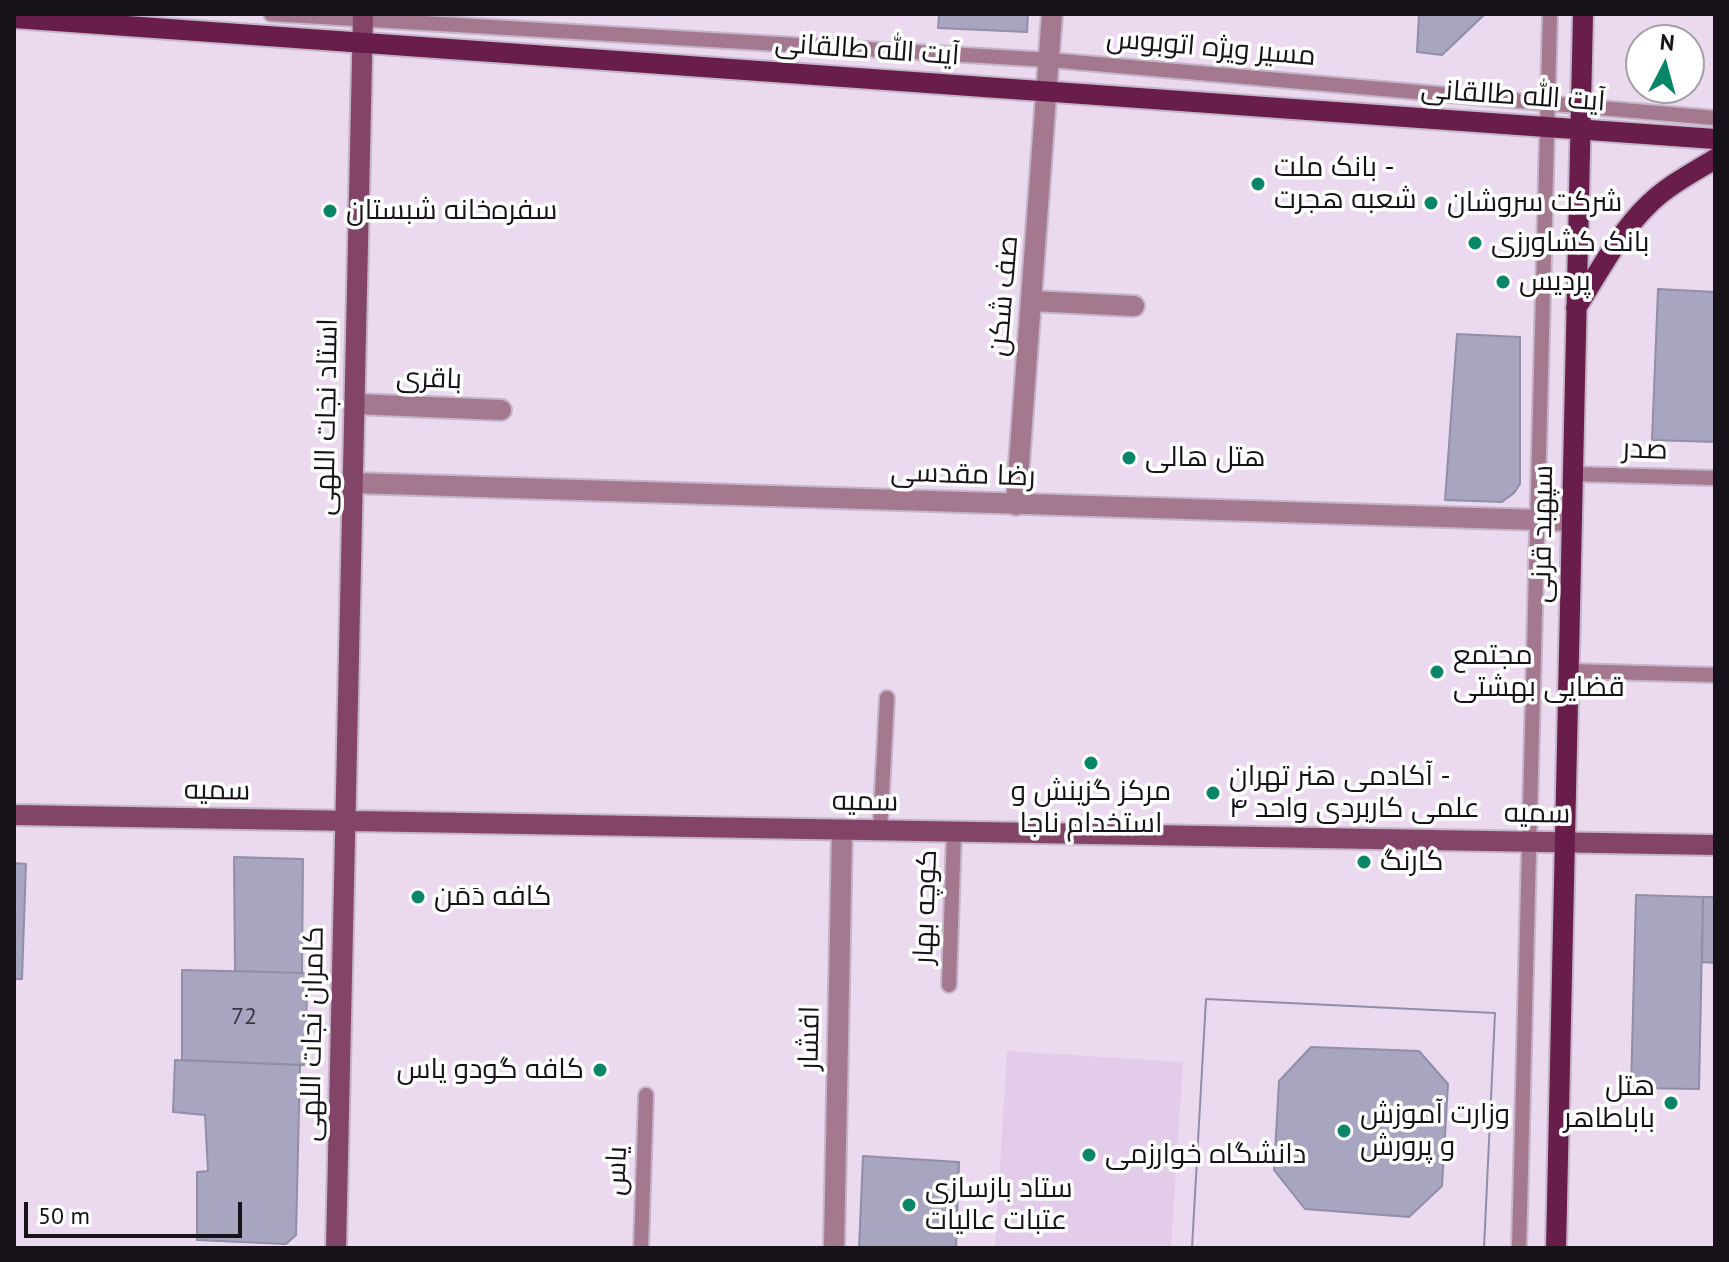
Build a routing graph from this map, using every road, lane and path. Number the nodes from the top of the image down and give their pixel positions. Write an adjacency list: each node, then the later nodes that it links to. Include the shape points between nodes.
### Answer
1 (271, 14): 5 (lane, مسیر ویژه اتوبوس)
2 (1052, 14): 8 (street, صف شکن)
3 (1550, 14): 10 (lane)
4 (1583, 14): 11 (main road, سپهبد قرنی)
5 (363, 17): 7 (main road, استاد نجات اللهی); 8 (lane, مسیر ویژه اتوبوس)
6 (14, 18): 7 (main road, آیت الله طالقانی)
7 (363, 43): 9 (main road, آیت الله طالقانی); 18 (main road, استاد نجات اللهی)
8 (1050, 60): 9 (street, صف شکن); 10 (lane, مسیر ویژه اتوبوس)
9 (1048, 91): 10 (main road, آیت الله طالقانی); 15 (street, صف شکن)
10 (1547, 115): 11 (main road, آیت الله طالقانی); 24 (lane)
11 (1581, 118): 12 (lane); 13 (main road, آیت الله طالقانی); 17 (main road, سپهبد قرنی)
12 (1715, 118)
13 (1715, 139)
14 (1715, 159): 17 (main road, via 1674,184 1632,222)
15 (1032, 301): 16 (street); 23 (street, صف شکن)
16 (1134, 306)
17 (1576, 308): 20 (main road, سپهبد قرنی)
18 (355, 404): 19 (street, باقری); 22 (main road, استاد نجات اللهی)
19 (501, 410)
20 (1573, 474): 21 (lane, صدر); 25 (main road, سپهبد قرنی)
21 (1715, 478)
22 (354, 483): 23 (street, رضا مقدسی); 30 (main road, استاد نجات اللهی)
23 (1016, 505): 24 (street, رضا مقدسی)
24 (1537, 520): 25 (street, رضا مقدسی); 34 (lane)
25 (1572, 521): 26 (main road, سپهبد قرنی)
26 (1569, 671): 27 (lane); 35 (main road, سپهبد قرنی)
27 (1715, 675)
28 (887, 698): 32 (lane)
29 (14, 815): 30 (main road, سمیه)
30 (347, 821): 31 (main road, سمیه); 39 (main road, کامران نجات اللهی)
31 (842, 830): 32 (main road, سمیه); 41 (street, افشار)
32 (880, 830): 33 (main road, سمیه)
33 (954, 832): 34 (main road, سمیه); 37 (lane, کوچه بهار)
34 (1529, 841): 35 (main road, سمیه); 42 (lane)
35 (1565, 842): 36 (main road, سمیه); 43 (main road, سپهبد قرنی)
36 (1715, 845)
37 (949, 985)
38 (646, 1095): 40 (lane, یاس)
39 (336, 1248)
40 (641, 1248)
41 (834, 1248)
42 (1519, 1248)
43 (1556, 1248)

